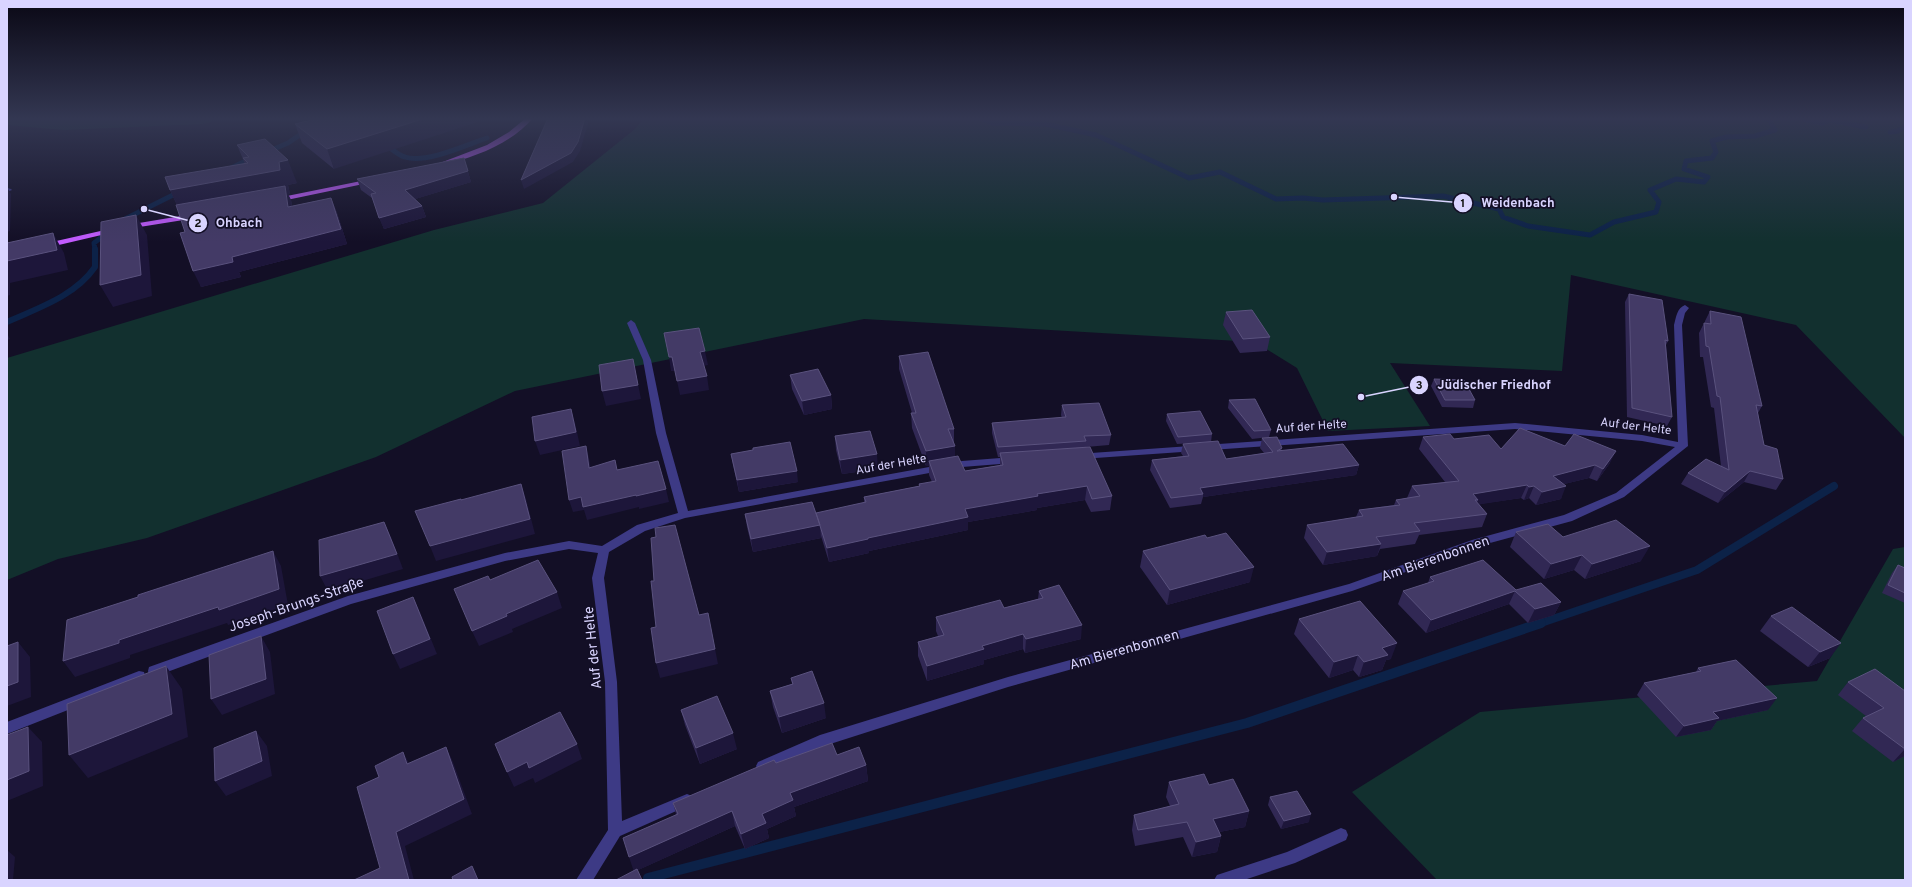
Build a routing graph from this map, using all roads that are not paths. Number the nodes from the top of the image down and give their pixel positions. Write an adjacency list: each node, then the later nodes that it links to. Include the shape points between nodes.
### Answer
1 (453, 159): 2 (main road)
2 (434, 166)
3 (378, 179): 4 (main road)
4 (273, 201)
5 (203, 214): 6 (main road, via 127,227)
6 (37, 248)
7 (1685, 308): 9 (street, Auf der Helte, via 1680,313 1678,325)
8 (631, 323): 12 (street, via 647,360 661,433)
9 (1683, 446): 10 (street, Auf der Helte, via 1642,438 1515,426); 15 (street, Am Bierenbonnen, via 1620,495 1568,518 1476,543 1352,587 1001,684 820,741)
10 (1072, 456)
11 (1025, 460): 12 (street, Auf der Helte, via 962,464)
12 (684, 515): 13 (street, Auf der Helte, via 641,528)
13 (604, 550): 14 (street, Joseph-Brungs-Straße, via 569,545 505,557 348,600); 17 (street, Auf der Helte, via 598,578 611,682)
14 (7, 728)
15 (748, 773)
16 (698, 795): 17 (street)
17 (615, 831): 19 (street)
18 (1341, 835): 20 (street, via 1290,858)
19 (584, 880)
20 (1222, 880)

